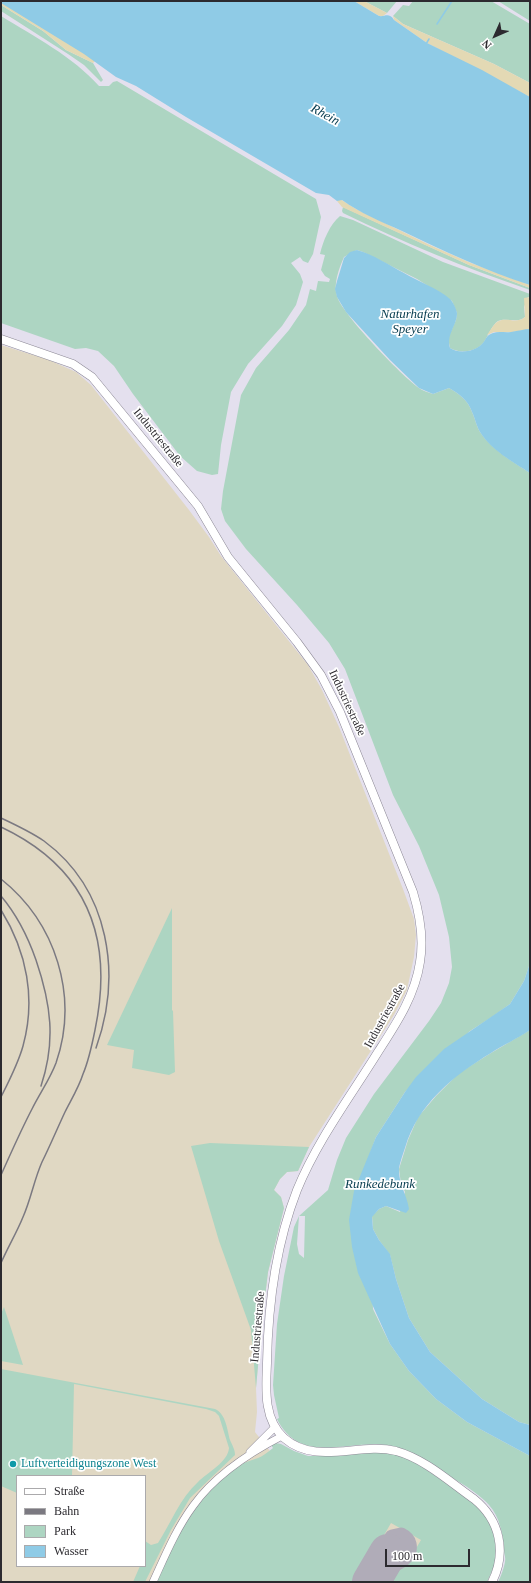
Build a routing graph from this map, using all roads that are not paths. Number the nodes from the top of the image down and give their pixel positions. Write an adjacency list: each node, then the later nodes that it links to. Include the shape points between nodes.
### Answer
1 (1, 338): 2 (street, Industriestraße, via 73,364 92,377 191,498 228,557 311,660 340,712 413,892 418,911 422,952 410,997 398,1021 316,1150 298,1190 286,1226 276,1272 267,1336 267,1404)
2 (275, 1427): 3 (street, Industriestraße); 4 (street)
3 (282, 1436): 4 (street); 6 (street, Industriestraße, via 299,1448 310,1451 395,1451 415,1459 448,1480 481,1504 496,1526 500,1558)
4 (244, 1458): 5 (street, via 213,1483 193,1505 179,1527)
5 (153, 1582)
6 (492, 1582)

